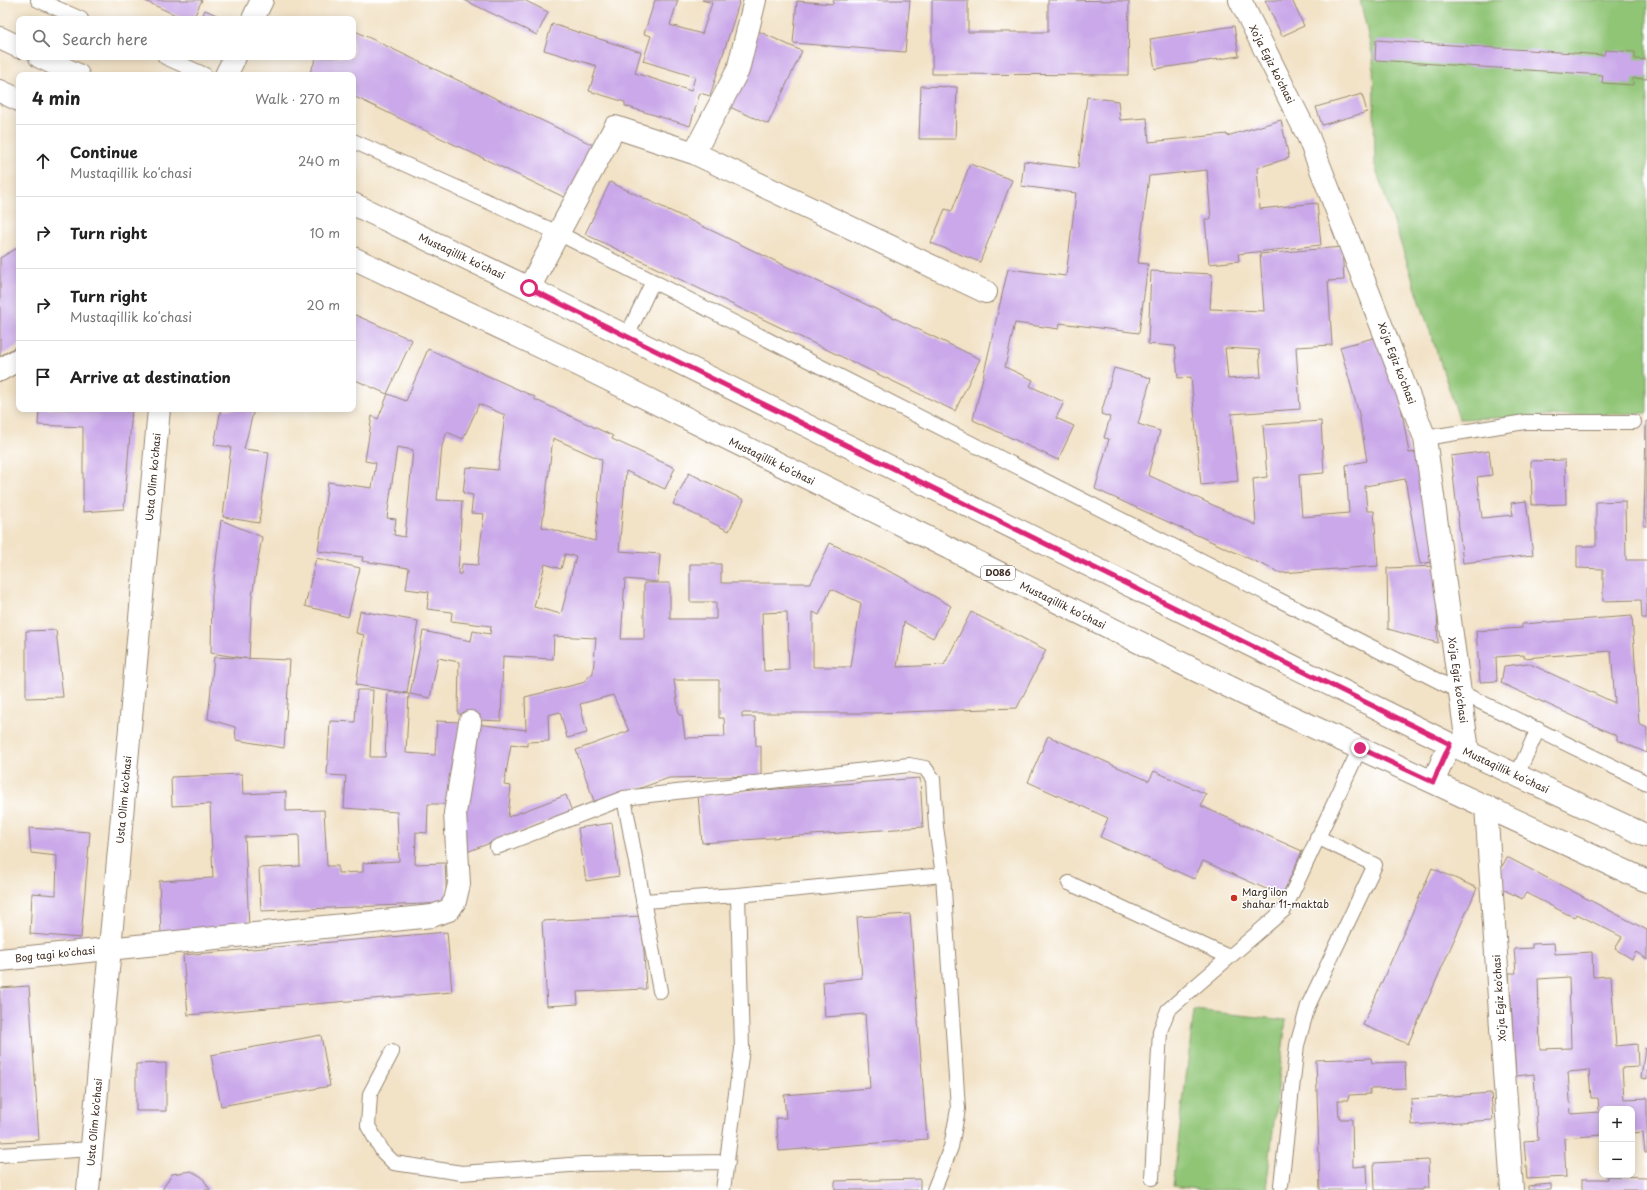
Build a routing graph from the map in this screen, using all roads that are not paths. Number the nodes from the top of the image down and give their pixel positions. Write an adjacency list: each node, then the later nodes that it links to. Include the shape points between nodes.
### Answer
1 (38, 0): 5 (lane)
2 (262, 0): 6 (street)
3 (755, 0): 18 (street, via 738,70)
4 (1240, 0): 30 (street, Xoʻja Egiz ko'chasi, via 1308,136)
5 (74, 16)
6 (254, 16)
7 (0, 38): 8 (street)
8 (16, 46)
9 (46, 60): 12 (street)
10 (172, 60): 13 (lane)
11 (234, 60): 14 (street)
12 (72, 72)
13 (199, 72)
14 (228, 72)
15 (0, 91): 16 (street)
16 (16, 99)
17 (356, 142): 20 (lane)
18 (694, 153): 20 (street, via 615,127); 24 (street)
19 (356, 205): 23 (street, Mustaqillik koʻchasi)
20 (558, 233): 22 (lane); 23 (street)
21 (356, 259): 34 (street, Mustaqillik koʻchasi / D086, via 579,365 1270,707)
22 (653, 281): 25 (lane); 31 (lane)
23 (529, 288): 25 (street, Mustaqillik koʻchasi)
24 (986, 292)
25 (627, 336): 35 (street, Mustaqillik koʻchasi)
26 (16, 361): 27 (street)
27 (0, 370)
28 (159, 412): 49 (street, Usta Olim ko'chasi)
29 (1634, 422): 30 (lane, via 1525,422)
30 (1425, 438): 31 (street, Xoʻja Egiz ko'chasi)
31 (1460, 692): 33 (lane); 35 (street, Xoʻja Egiz ko'chasi)
32 (470, 722): 49 (street, Bog tagi koʻchasi, via 455,813 459,884 456,901 449,910 432,916)
33 (1538, 729): 36 (lane); 38 (lane)
34 (1360, 748): 37 (street, Mustaqillik koʻchasi / D086); 42 (lane)
35 (1459, 748): 36 (street, Mustaqillik koʻchasi); 37 (street)
36 (1517, 774): 41 (street, Mustaqillik koʻchasi)
37 (1433, 782): 40 (street, Mustaqillik koʻchasi / D086)
38 (1647, 783)
39 (624, 798): 43 (lane); 44 (lane, via 909,765 925,768 933,779); 48 (lane)
40 (1486, 806): 45 (street, Mustaqillik koʻchasi / D086); 62 (street, Xoʻja Egiz ko'chasi)
41 (1647, 836)
42 (1317, 837): 50 (lane, via 1284,910); 58 (lane, via 1375,864 1308,1006 1299,1038)
43 (497, 847)
44 (943, 875): 47 (lane); 61 (lane, via 958,1108 951,1147)
45 (1647, 881)
46 (1069, 883): 50 (lane)
47 (738, 895): 48 (lane); 56 (lane, via 742,1049)
48 (643, 902): 52 (lane)
49 (110, 949): 51 (street, Bog tagi koʻchasi); 54 (street, Usta Olim ko'chasi)
50 (1229, 957): 57 (lane, via 1168,1010 1160,1031)
51 (0, 960)
52 (660, 991)
53 (392, 1052): 56 (lane, via 370,1094 368,1126 383,1152 394,1163 462,1173 583,1164)
54 (92, 1149): 55 (lane); 59 (street, Usta Olim ko'chasi)
55 (0, 1155)
56 (728, 1162): 60 (lane)
57 (1152, 1178)
58 (1281, 1185)
59 (88, 1190)
60 (723, 1190)
61 (934, 1190)
62 (1512, 1190)

